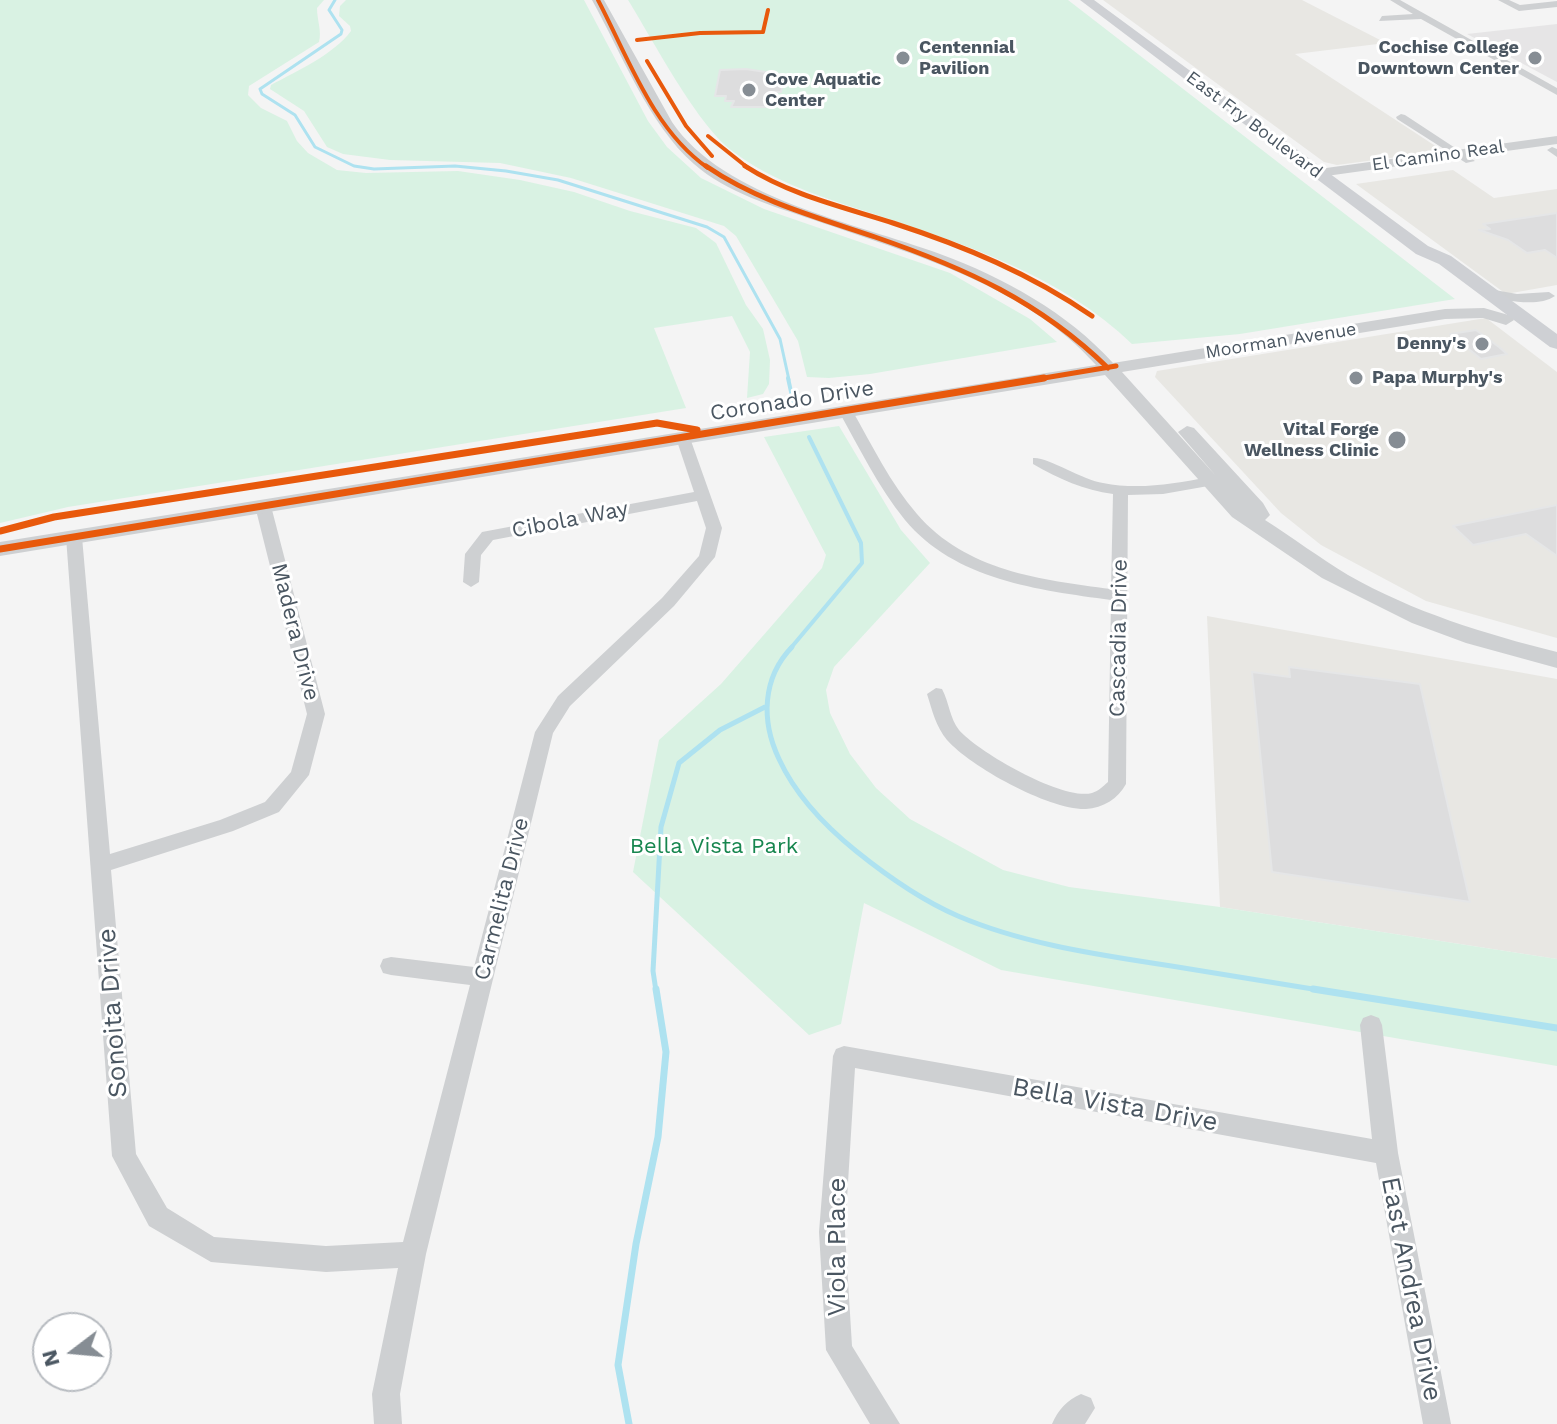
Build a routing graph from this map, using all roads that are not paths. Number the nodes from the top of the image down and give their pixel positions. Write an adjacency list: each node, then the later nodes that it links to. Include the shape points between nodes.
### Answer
1 (598, 0): 20 (street, via 677,140 719,176 781,205 983,278 1057,320)
2 (611, 0): 20 (street, via 686,126 726,166 775,191 1001,274 1083,323)
3 (1086, 0): 13 (main road, East Fry Boulevard)
4 (1394, 0): 7 (street)
5 (1502, 0): 6 (street, via 1519,8)
6 (1557, 4)
7 (1422, 16): 8 (street); 9 (street)
8 (1382, 19)
9 (1557, 92)
10 (1401, 117): 12 (street)
11 (1556, 148): 12 (street, El Camino Real)
12 (1464, 157): 13 (street, El Camino Real)
13 (1325, 178): 15 (main road, East Fry Boulevard, via 1422,250 1429,263)
14 (1553, 296): 15 (street); 17 (street)
15 (1486, 298): 16 (street, Moorman Avenue); 17 (main road, East Fry Boulevard)
16 (1445, 314): 17 (street, Moorman Avenue); 20 (street, Moorman Avenue)
17 (1506, 314): 18 (main road, East Fry Boulevard); 19 (main road, East Fry Boulevard)
18 (1557, 343)
19 (1557, 359)
20 (1117, 366): 21 (street, Coronado Drive); 24 (street); 28 (street, via 1256,507)
21 (845, 410): 22 (street, Coronado Drive); 32 (street, via 915,521 959,556 1017,579)
22 (683, 438): 26 (street, Carmelita Drive); 27 (street, Coronado Drive)
23 (1038, 461): 25 (street, via 1065,478)
24 (1209, 482): 25 (street); 28 (street, via 1239,513)
25 (1121, 491): 32 (street, Cascadia Drive)
26 (704, 495): 31 (street, Cibola Way, via 488,536 473,554); 37 (street, Carmelita Drive, via 714,528 707,557 668,602 564,701 544,732)
27 (263, 506): 29 (street, Coronado Drive); 35 (street, Madera Drive, via 316,714 300,775 272,807)
28 (1266, 528): 33 (street, via 1332,575 1391,604 1456,632)
29 (74, 537): 30 (street, Coronado Drive); 35 (street, Sonoita Drive)
30 (0, 549)
31 (471, 582)
32 (1120, 596): 34 (street, Cascadia Drive, via 1117,784 1109,794 1079,802 977,755 951,733)
33 (1557, 660)
34 (936, 694)
35 (102, 865): 41 (street, Sonoita Drive, via 124,1156 158,1217 211,1249 326,1259)
36 (391, 966): 37 (street)
37 (483, 977): 41 (street, Carmelita Drive)
38 (1371, 1025): 40 (street, East Andrea Drive)
39 (844, 1056): 40 (street, Bella Vista Drive); 43 (street, Viola Place, via 832,1232 839,1350)
40 (1386, 1153): 44 (street, East Andrea Drive)
41 (413, 1254): 42 (street, Carmelita Drive, via 386,1394)
42 (388, 1424)
43 (886, 1424)
44 (1437, 1424)

